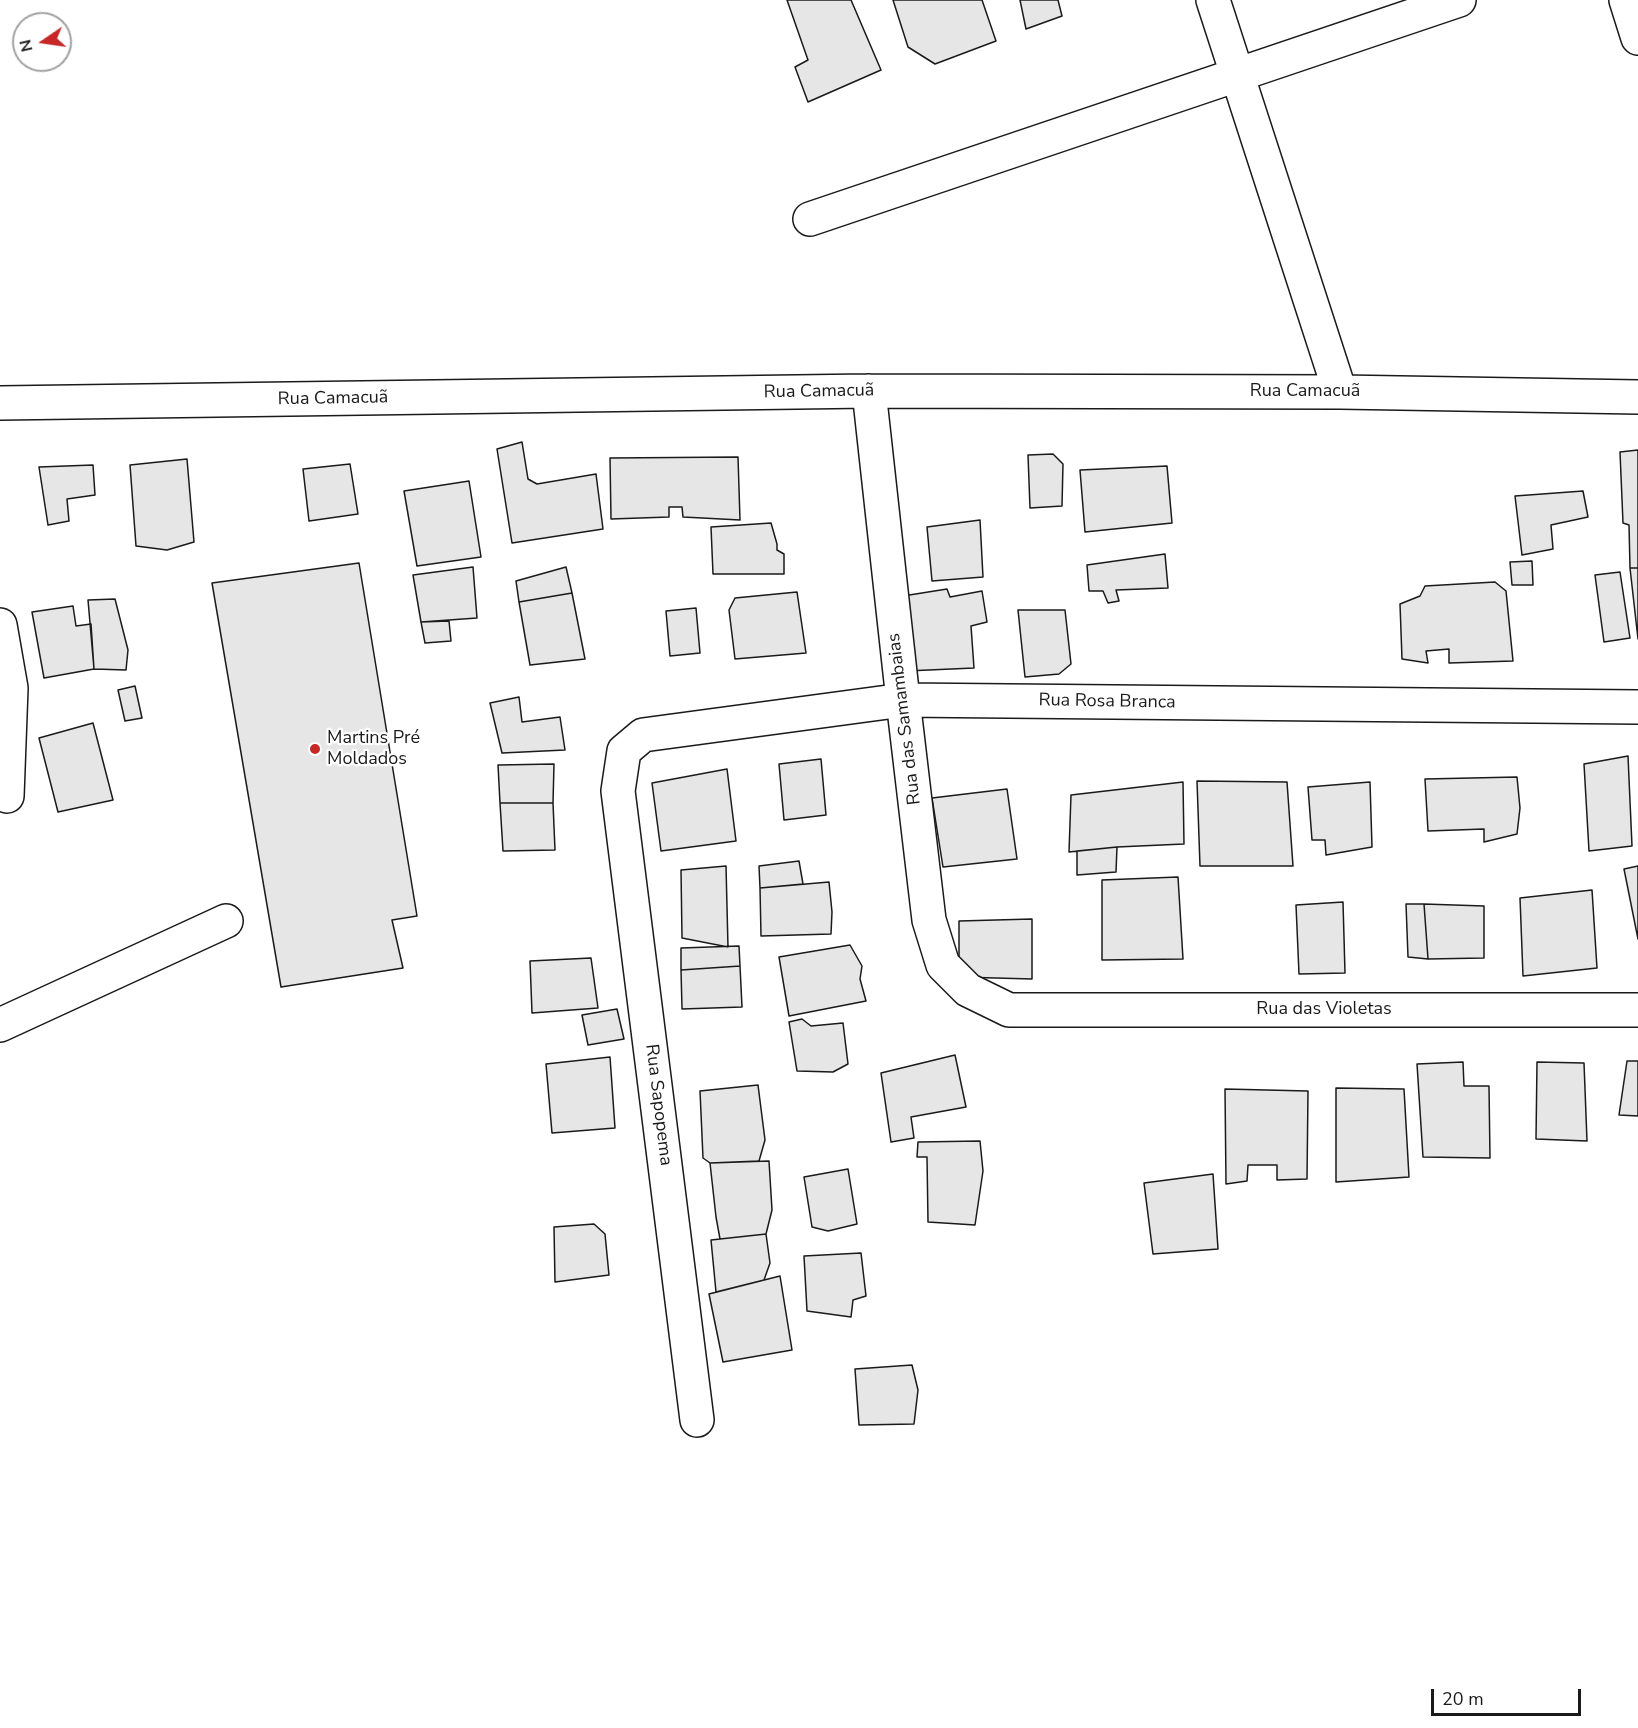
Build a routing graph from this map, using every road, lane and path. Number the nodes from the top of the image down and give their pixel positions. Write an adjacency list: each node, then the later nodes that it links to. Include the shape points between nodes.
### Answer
1 (1213, 0): 5 (street)
2 (1458, 0): 5 (street)
3 (1626, 0): 4 (street)
4 (1638, 38)
5 (1237, 75): 6 (street); 8 (street)
6 (810, 219)
7 (869, 391): 8 (street, Rua Camacuã); 10 (street, Rua Camacuã); 12 (street, Rua das Samambaias)
8 (1340, 392): 9 (street, Rua Camacuã)
9 (1638, 397)
10 (0, 404)
11 (0, 625): 15 (street, via 11,688)
12 (903, 699): 13 (street, Rua Rosa Branca); 14 (street, Rua Rosa Branca, via 643,735 624,752); 17 (street, Rua das Samambaias, via 929,920 943,965 968,990)
13 (1638, 707)
14 (618, 791): 20 (street, Rua Sapopema)
15 (8, 796)
16 (226, 921): 19 (street)
17 (1009, 1010): 18 (street, Rua das Violetas)
18 (1638, 1010)
19 (0, 1025)
20 (697, 1420)

